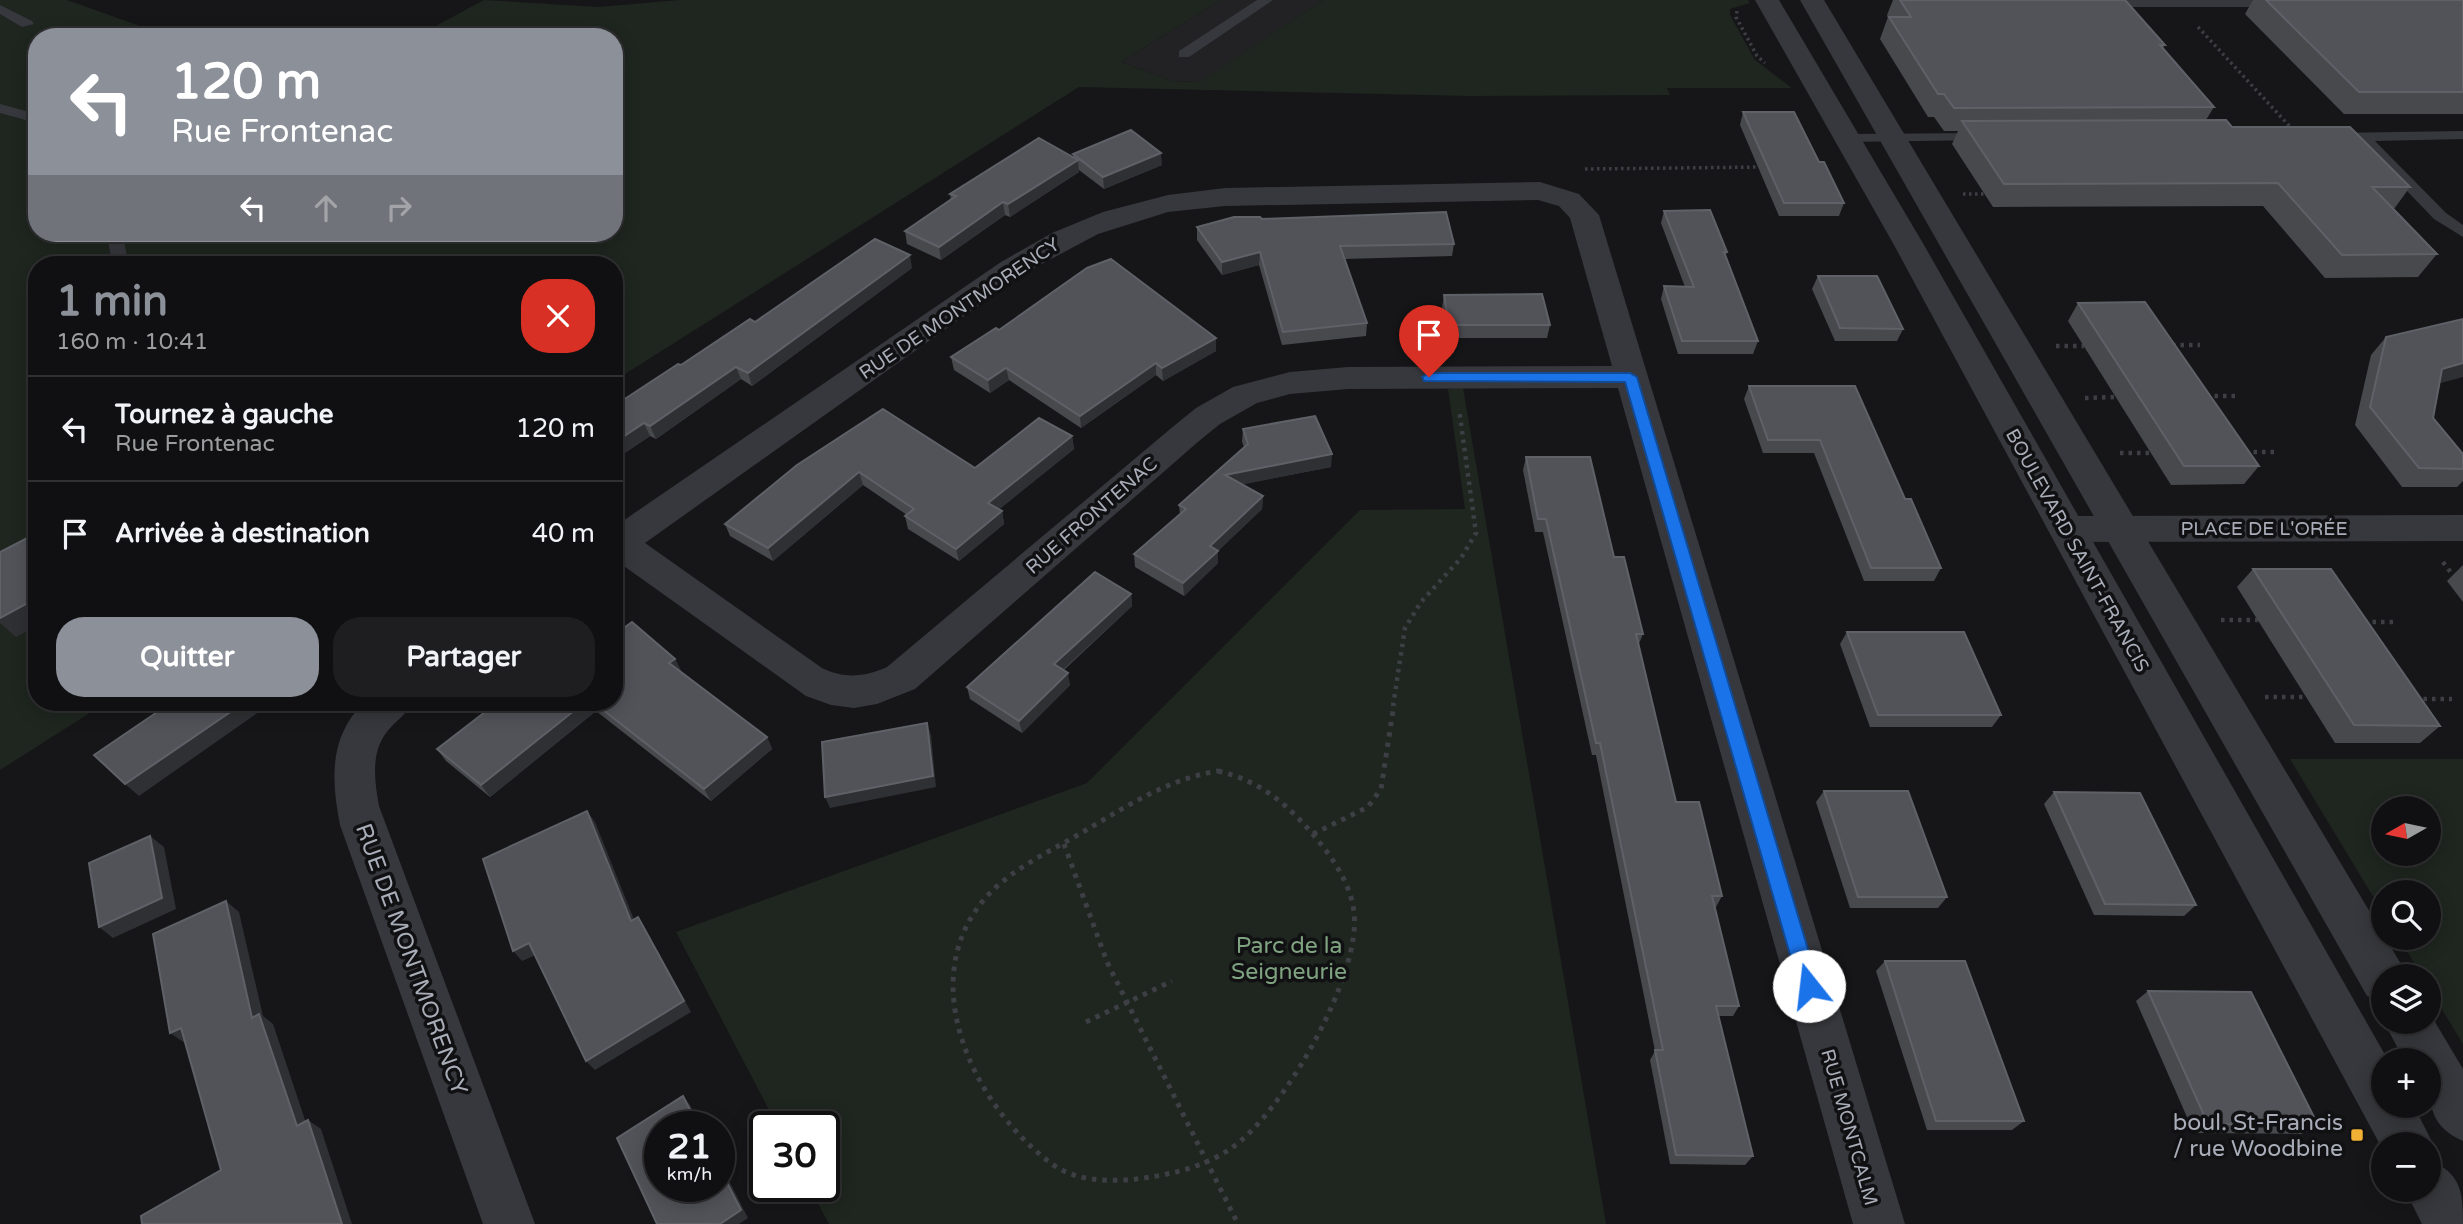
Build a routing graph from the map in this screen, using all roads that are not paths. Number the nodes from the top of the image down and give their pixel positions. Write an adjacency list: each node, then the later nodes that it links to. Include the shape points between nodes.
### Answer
1 (1266, 0): 8 (lane)
2 (1767, 0): 13 (street, BOULEVARD SAINT-FRANCIS)
3 (1812, 0): 14 (street)
4 (2300, 3): 5 (lane)
5 (2086, 4)
6 (0, 9): 7 (lane)
7 (27, 24)
8 (1184, 54)
9 (0, 108): 10 (lane)
10 (28, 116)
11 (2463, 135): 12 (lane)
12 (2362, 136): 16 (lane); 18 (lane, via 2440,216)
13 (1848, 138): 14 (lane); 21 (street, BOULEVARD SAINT-FRANCIS)
14 (1892, 138): 15 (lane); 22 (street)
15 (1996, 138)
16 (2300, 138)
17 (1572, 182): 19 (street, RUE MONTCALM); 23 (street, RUE DE MONTMORENCY, via 1540,191 1201,198 1150,205 1105,219 1012,268)
18 (2463, 232)
19 (1630, 377): 24 (street, RUE FRONTENAC, via 1317,379 1267,388 1227,404 1187,433 901,678 865,692 827,690 808,679); 32 (street, RUE MONTCALM)
20 (2463, 528): 22 (street, PLACE DE L'ORÉE)
21 (2066, 529): 22 (street, PLACE DE L'ORÉE); 28 (street, BOULEVARD SAINT-FRANCIS)
22 (2120, 529): 26 (street)
23 (623, 540)
24 (623, 548)
25 (383, 711): 31 (street, RUE DE MONTMORENCY, via 370,722 352,759 359,812)
26 (2375, 964)
27 (2415, 1034): 29 (street)
28 (2371, 1079)
29 (2463, 1116)
30 (2438, 1202): 33 (street)
31 (509, 1224)
32 (1879, 1224)
33 (2451, 1224)

